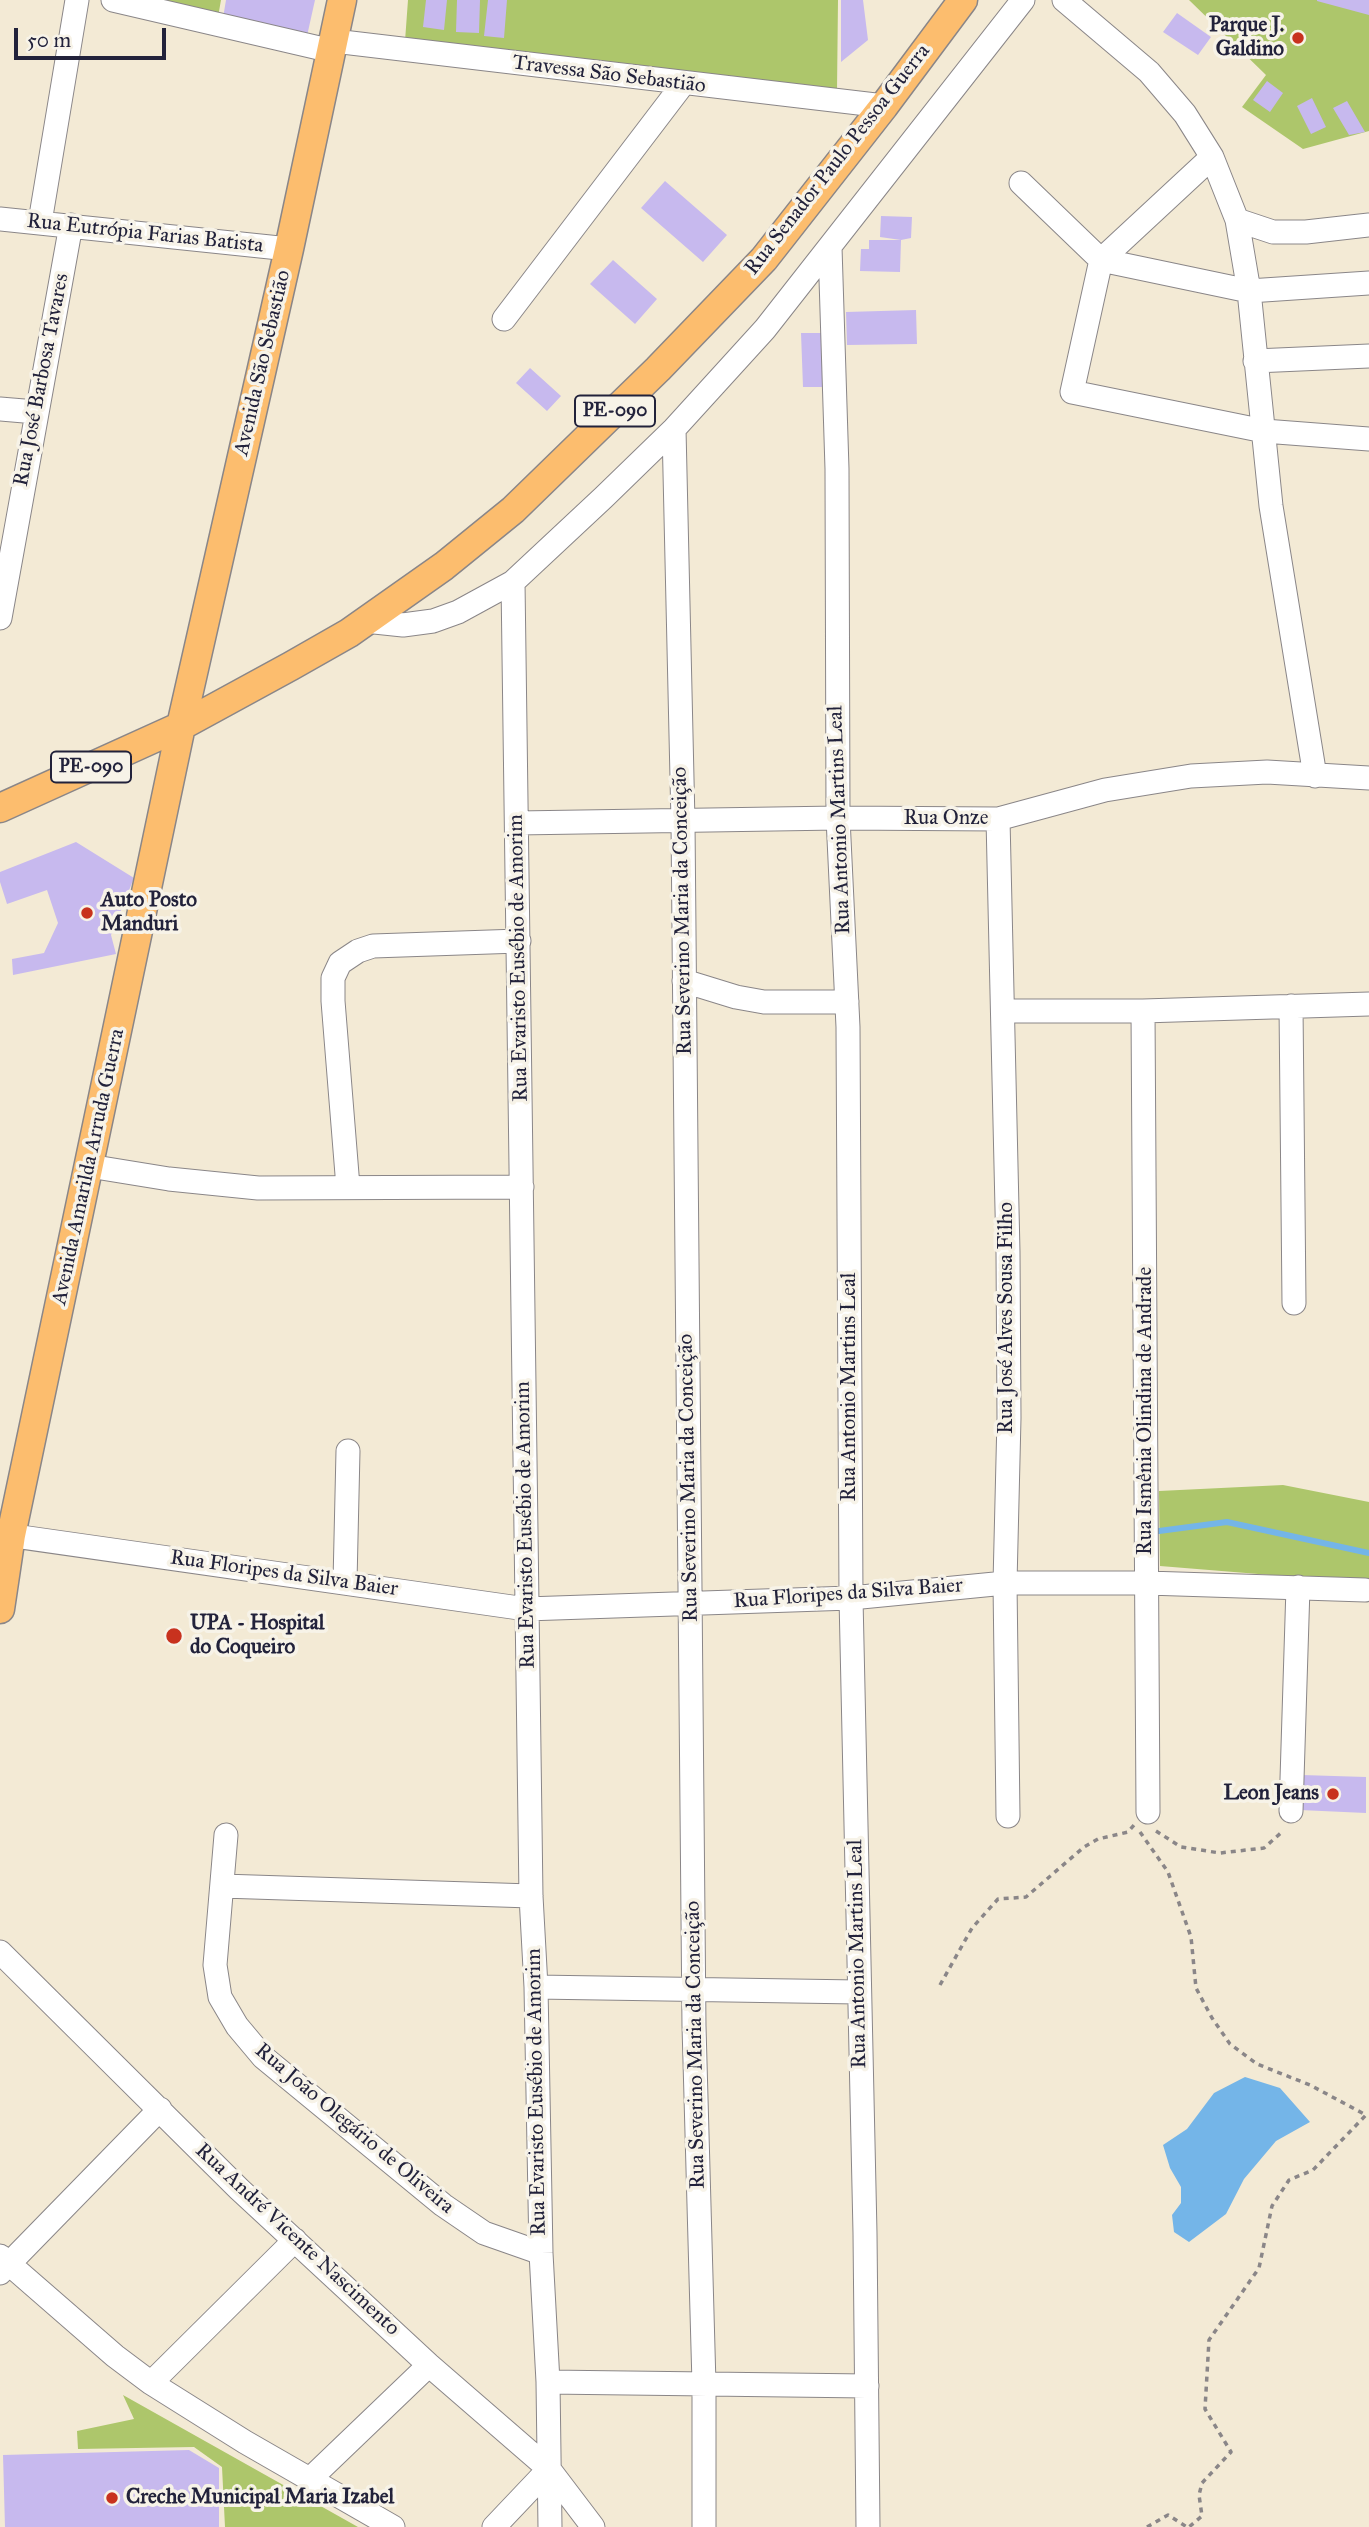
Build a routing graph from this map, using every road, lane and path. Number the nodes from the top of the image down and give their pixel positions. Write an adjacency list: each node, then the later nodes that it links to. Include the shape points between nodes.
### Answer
1 (77, 0): 14 (street)
2 (113, 0): 7 (street, Travessa São Sebastião)
3 (342, 0): 7 (main road, Avenida São Sebastião)
4 (963, 0): 9 (main road, Rua Senador Paulo Pessoa Guerra / PE-090)
5 (1023, 0): 17 (street)
6 (1064, 0): 10 (street, via 1150,72 1185,114)
7 (333, 46): 8 (street, Travessa São Sebastião); 18 (main road, Avenida São Sebastião)
8 (683, 84): 9 (street, Travessa São Sebastião); 22 (street)
9 (884, 106): 33 (main road, Rua Senador Paulo Pessoa Guerra / PE-090, via 764,259 658,369 513,510)
10 (1212, 157): 13 (street); 19 (street)
11 (1021, 183): 19 (street)
12 (0, 219): 14 (street, Rua Eutrópia Farias Batista)
13 (1237, 220): 16 (street, via 1273,232); 21 (street)
14 (40, 222): 15 (street, Rua Eutrópia Farias Batista)
15 (71, 225): 18 (street, Rua Eutrópia Farias Batista); 26 (street, Rua José Barbosa Tavares)
16 (1369, 225)
17 (830, 247): 27 (street, via 765,329); 38 (street, Rua Antonio Martins Leal, via 837,468)
18 (289, 249): 34 (main road, Avenida São Sebastião)
19 (1101, 260): 21 (street); 28 (street, via 1072,393)
20 (1369, 283): 21 (street)
21 (1249, 291): 24 (street)
22 (504, 319)
23 (1369, 356): 24 (street)
24 (1255, 361): 28 (street)
25 (0, 409): 26 (street)
26 (36, 412): 31 (street, Rua José Barbosa Tavares)
27 (674, 429): 30 (street); 40 (street, Rua Severino Maria da Conceição)
28 (1265, 431): 29 (street); 35 (street, via 1271,506)
29 (1369, 439)
30 (513, 582): 33 (street, via 433,621 403,625); 41 (street, Rua Evaristo Eusébio de Amorim)
31 (2, 585): 32 (street, Rua José Barbosa Tavares)
32 (0, 618)
33 (365, 621): 34 (main road, Rua Senador Paulo Pessoa Guerra / PE-090)
34 (181, 726): 37 (main road, PE-090); 49 (main road, Avenida Amarilda Arruda Guerra)
35 (1315, 776): 36 (street, Rua Onze); 39 (street, Rua Onze, via 1266,772 1191,776 1105,790)
36 (1369, 778)
37 (0, 808)
38 (838, 818): 39 (street, Rua Onze); 40 (street, Rua Onze); 44 (street, Rua Antonio Martins Leal)
39 (998, 819): 47 (street, Rua José Alves Sousa Filho)
40 (683, 822): 41 (street, Rua Onze); 43 (street, Rua Severino Maria da Conceição)
41 (517, 823): 42 (street, Rua Evaristo Eusébio de Amorim)
42 (519, 941): 50 (street, via 373,946 340,963 333,978 333,1001); 51 (street, Rua Evaristo Eusébio de Amorim)
43 (684, 981): 44 (street, via 764,1002); 61 (street, Rua Severino Maria da Conceição)
44 (847, 1002): 60 (street, Rua Antonio Martins Leal)
45 (1369, 1004): 46 (street)
46 (1292, 1006): 48 (street); 52 (street)
47 (1003, 1011): 48 (street); 56 (street, Rua José Alves Sousa Filho, via 1009,1418)
48 (1143, 1011): 57 (street, Rua Ismênia Olindina de Andrade)
49 (89, 1166): 50 (street, via 216,1185); 54 (main road, Avenida Amarilda Arruda Guerra)
50 (348, 1187): 51 (street)
51 (522, 1187): 63 (street, Rua Evaristo Eusébio de Amorim)
52 (1293, 1303)
53 (348, 1451): 55 (street)
54 (6, 1535): 55 (street, Rua Floripes da Silva Baier); 62 (main road, Avenida Amarilda Arruda Guerra)
55 (345, 1582): 63 (street, Rua Floripes da Silva Baier)
56 (1005, 1583): 57 (street, Rua Floripes da Silva Baier); 60 (street, Rua Floripes da Silva Baier); 65 (street, Rua José Alves Sousa Filho)
57 (1147, 1583): 58 (street, Rua Floripes da Silva Baier); 64 (street, Rua Ismênia Olindina de Andrade)
58 (1298, 1587): 59 (street, Rua Floripes da Silva Baier); 66 (street)
59 (1365, 1590)
60 (851, 1598): 61 (street, Rua Floripes da Silva Baier); 74 (street, Rua Antonio Martins Leal)
61 (690, 1603): 63 (street, Rua Floripes da Silva Baier); 73 (street, Rua Severino Maria da Conceição)
62 (0, 1609)
63 (526, 1609): 69 (street, Rua Evaristo Eusébio de Amorim)
64 (1148, 1812): 66 (path, via 1157,1832 1181,1847 1220,1853 1264,1849)
65 (1007, 1816)
66 (1289, 1818)
67 (226, 1835): 68 (street, Rua João Olegário de Oliveira)
68 (222, 1886): 69 (street); 77 (street, Rua João Olegário de Oliveira, via 215,1965 220,1997 263,2057 443,2205 484,2233)
69 (531, 1896): 72 (street, Rua Evaristo Eusébio de Amorim)
70 (0, 1952): 75 (street, Rua André Vicente Nascimento)
71 (940, 1985): 93 (path, via 972,1928 998,1899 1026,1897 1084,1847 1128,1832 1135,1824 1168,1872 1191,1937 1196,1988 1230,2044 1257,2064 1366,2115 1313,2170 1289,2180 1272,2206 1259,2267 1209,2340 1205,2409 1231,2452 1202,2483 1202,2516)
72 (536, 1987): 73 (street); 77 (street, Rua Evaristo Eusébio de Amorim)
73 (695, 1989): 74 (street); 82 (street, Rua Severino Maria da Conceição)
74 (858, 1992): 83 (street, Rua Antonio Martins Leal)
75 (160, 2109): 76 (street, Rua André Vicente Nascimento); 78 (street)
76 (295, 2241): 79 (street, Rua André Vicente Nascimento); 81 (street)
77 (541, 2253): 80 (street, Rua Evaristo Eusébio de Amorim)
78 (3, 2264): 81 (street)
79 (429, 2365): 84 (street, Rua André Vicente Nascimento); 85 (street)
80 (548, 2382): 82 (street); 84 (street, Rua Evaristo Eusébio de Amorim)
81 (150, 2383): 85 (street)
82 (704, 2384): 83 (street); 90 (street, Rua Severino Maria da Conceição)
83 (867, 2386): 91 (street, Rua Antonio Martins Leal)
84 (549, 2469): 87 (street); 88 (street, Rua Evaristo Eusébio de Amorim); 89 (street, Rua André Vicente Nascimento)
85 (310, 2479): 86 (street)
86 (393, 2527)
87 (494, 2527)
88 (550, 2527)
89 (593, 2527)
90 (704, 2527)
91 (868, 2527)
92 (1147, 2527): 93 (path, via 1168,2515)
93 (1188, 2527)

